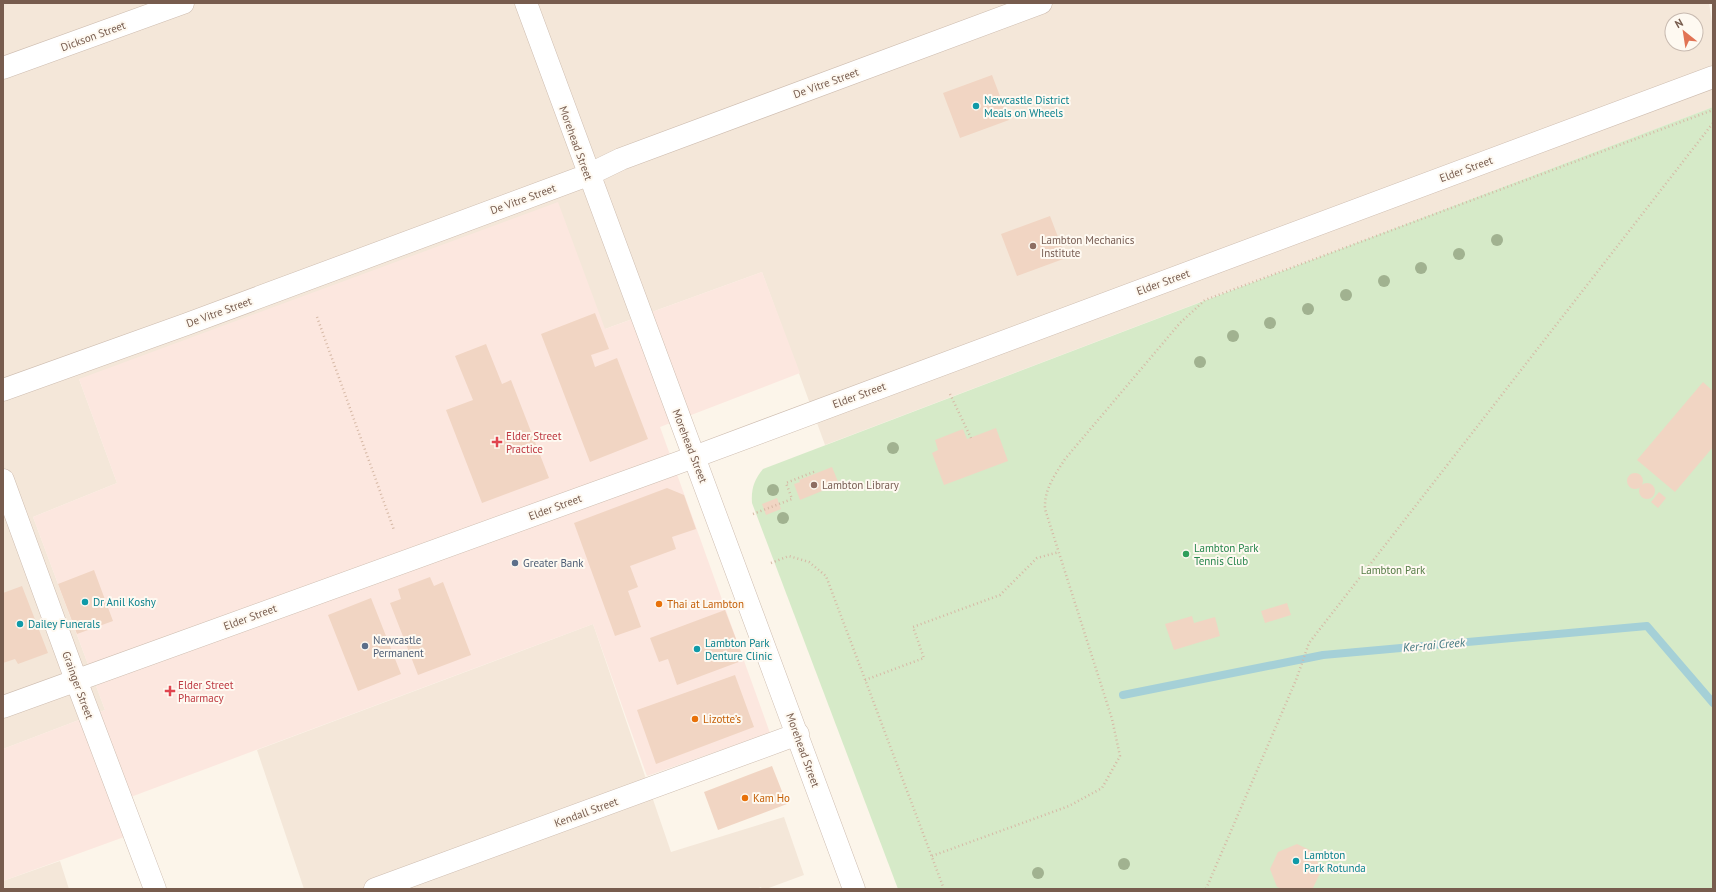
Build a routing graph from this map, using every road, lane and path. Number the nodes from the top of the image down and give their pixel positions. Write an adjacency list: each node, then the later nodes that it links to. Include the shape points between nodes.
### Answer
1 (183, 3): 4 (street, Dickson Street)
2 (526, 3): 8 (street, Morehead Street)
3 (1041, 3): 8 (street, De Vitre Street, via 621,159)
4 (3, 68)
5 (1713, 77): 13 (street, Elder Street)
6 (1713, 110): 18 (path, via 1205,300 1180,323 1065,459 1050,483 1044,498 1045,509)
7 (1713, 123): 29 (path, via 1309,643 1296,680)
8 (588, 175): 10 (street, De Vitre Street); 13 (street, Morehead Street)
9 (317, 317): 17 (path)
10 (3, 390)
11 (950, 394): 12 (path)
12 (971, 438)
13 (694, 457): 20 (street, Elder Street); 23 (street, Morehead Street)
14 (816, 471): 16 (path, via 786,483 792,499)
15 (3, 480): 20 (street, Grainger Street)
16 (753, 514)
17 (394, 530)
18 (1059, 552): 21 (path, via 1037,558 1000,595 913,627 924,658); 24 (path, via 1112,719 1120,756 1102,788 1069,806)
19 (771, 563): 21 (path, via 789,556 809,562 826,576)
20 (76, 680): 22 (street, Elder Street); 25 (street, Grainger Street)
21 (866, 680): 24 (path)
22 (3, 707)
23 (798, 734): 26 (street, Kendall Street); 27 (street, Morehead Street)
24 (932, 856): 28 (path)
25 (154, 889)
26 (375, 889)
27 (854, 889)
28 (944, 889)
29 (1206, 889)

